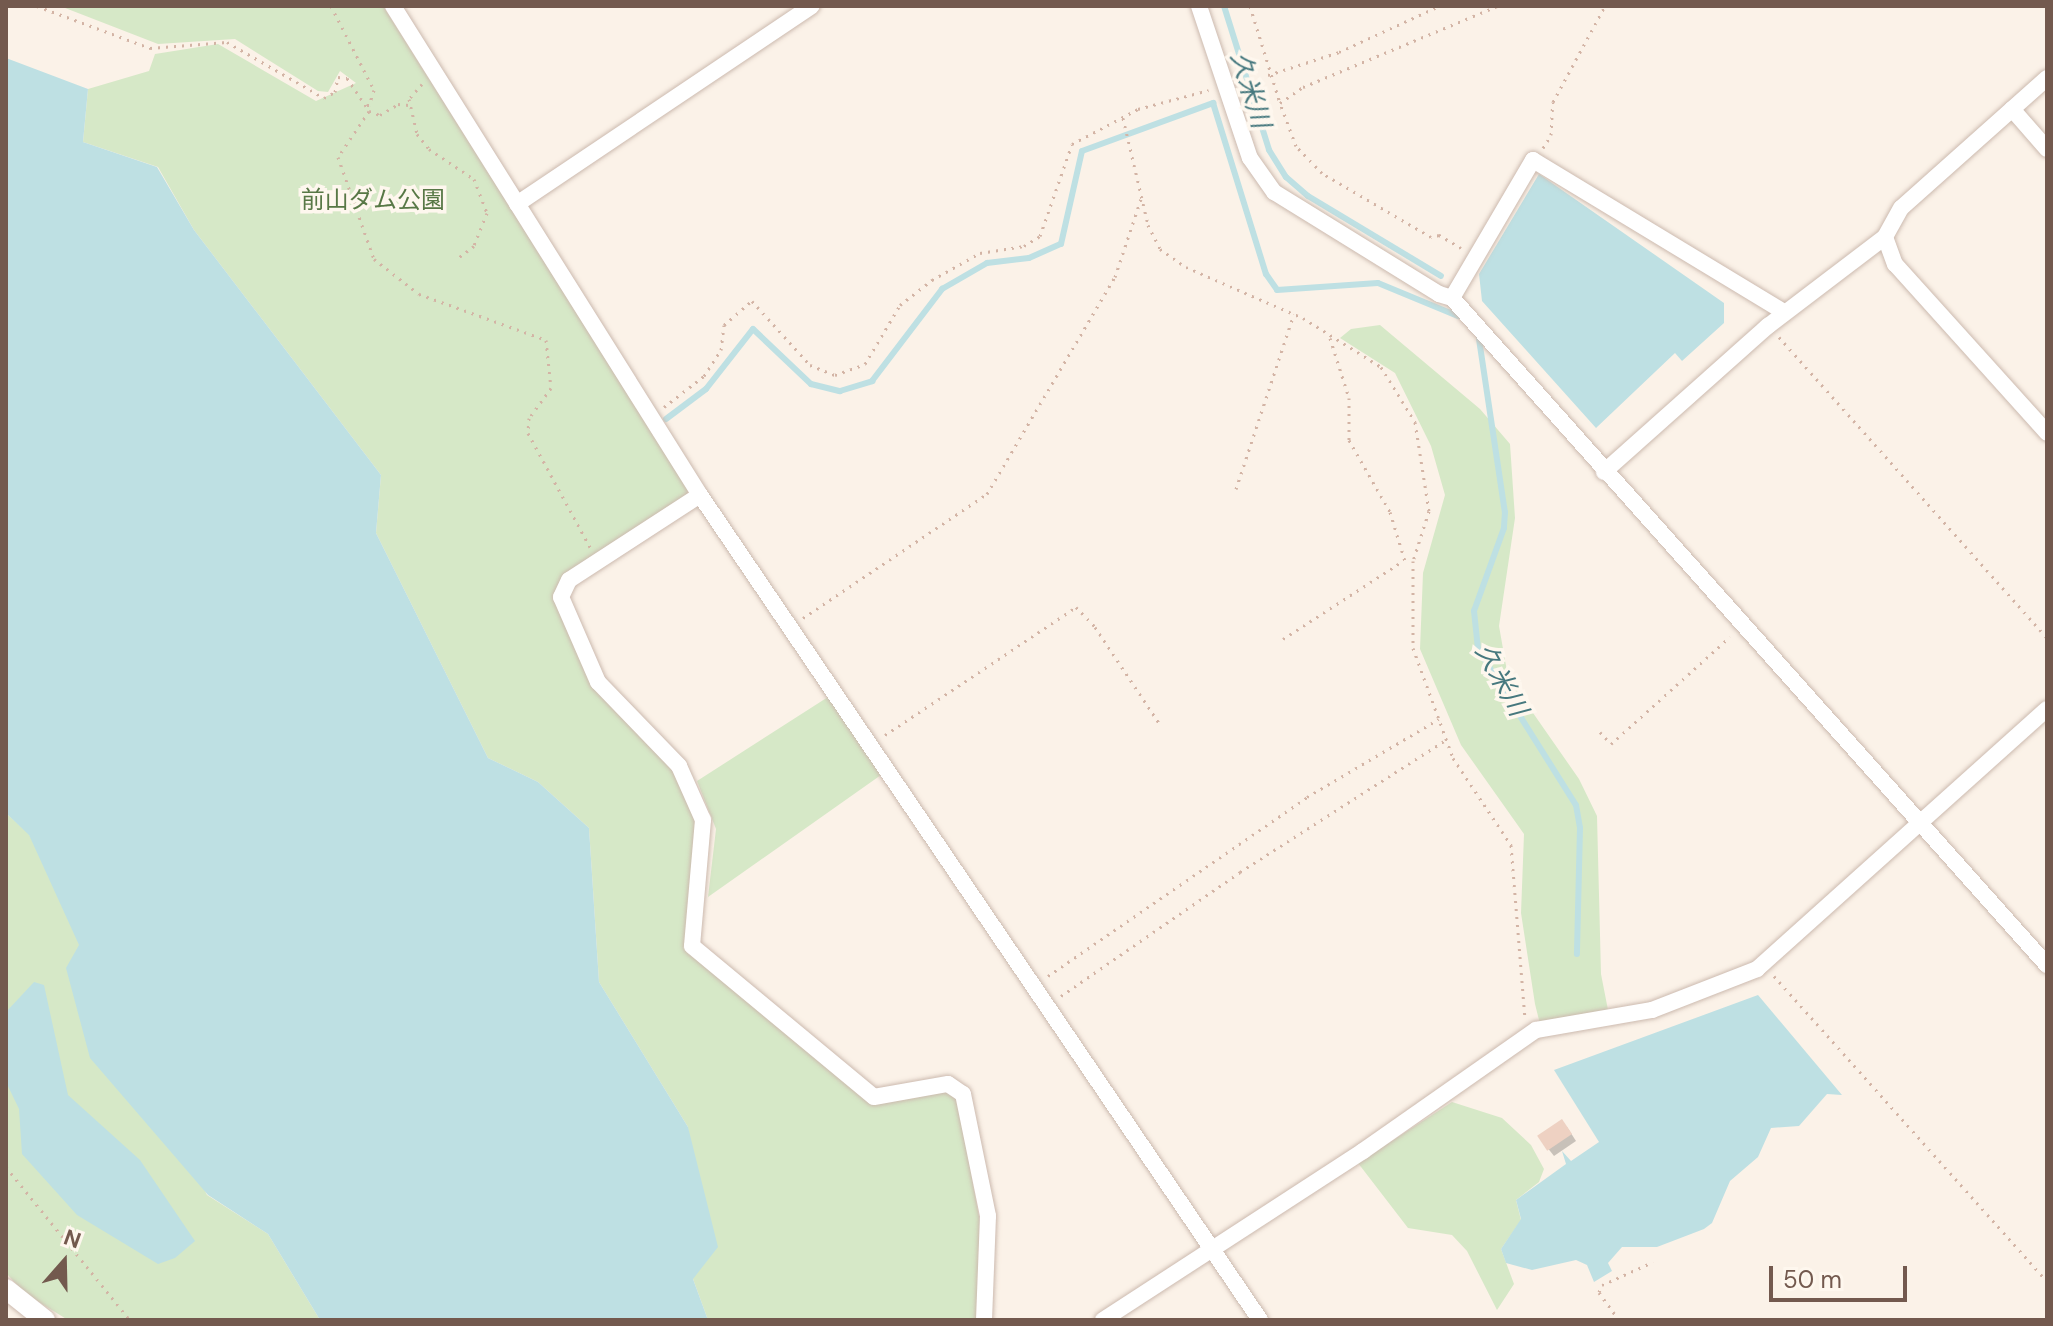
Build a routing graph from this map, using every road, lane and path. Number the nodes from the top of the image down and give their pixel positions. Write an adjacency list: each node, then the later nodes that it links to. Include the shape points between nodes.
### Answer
1 (37, 6): 15 (path, via 150,48 227,42 324,98 335,92 342,76)
2 (331, 6): 15 (path, via 374,90 369,105)
3 (393, 6): 10 (street)
4 (812, 6): 23 (street)
5 (1199, 6): 13 (street)
6 (1250, 6): 11 (path)
7 (1439, 6): 11 (path, via 1339,52)
8 (1498, 6): 14 (path, via 1303,87)
9 (1605, 6): 21 (path, via 1553,102 1551,135)
10 (435, 75): 16 (path, via 415,89); 23 (street)
11 (1268, 75): 14 (path)
12 (2047, 78): 17 (street)
13 (1224, 86): 19 (path, via 1138,109); 27 (street, via 1250,158 1274,192)
14 (1280, 103): 25 (path, via 1296,146 1322,173 1431,237 1439,235)
15 (364, 105): 18 (path)
16 (410, 105): 18 (path, via 398,104 380,115); 26 (path, via 417,134 429,149 474,179 485,204 482,232)
17 (2012, 109): 20 (street); 24 (street, via 1901,208)
18 (369, 111): 37 (path, via 338,157 374,259 419,294 546,340 551,388 529,418 528,433 563,489 565,508)
19 (1123, 118): 22 (path); 32 (path, via 1072,144 1040,236 1024,246 980,253 932,280 900,305 865,364 835,375 810,365 752,301 724,325 721,350 704,376)
20 (2047, 149)
21 (1533, 160): 25 (street); 28 (street)
22 (1142, 196): 29 (path, via 1152,240 1168,257); 41 (path, via 1115,277 987,494)
23 (517, 204): 32 (street)
24 (1885, 237): 28 (street); 33 (street, via 1895,264)
25 (1475, 256): 27 (street)
26 (457, 259)
27 (1452, 298): 34 (street)
28 (1784, 312): 30 (street)
29 (1294, 314): 31 (path); 35 (path)
30 (1768, 326): 34 (street); 42 (path)
31 (1330, 338): 38 (path, via 1349,398 1349,440 1390,512); 39 (path, via 1381,367 1415,422 1429,511)
32 (650, 415): 36 (street)
33 (2047, 433)
34 (1604, 472): 40 (street)
35 (1236, 489)
36 (700, 495): 37 (street); 41 (street)
37 (599, 561): 63 (street, via 569,580 561,597 598,682 679,766 703,820 692,946 874,1097 957,1087 988,1216)
38 (1405, 561): 39 (path); 43 (path)
39 (1413, 561): 45 (path, via 1413,648)
40 (1741, 625): 47 (path, via 1611,744); 50 (street)
41 (790, 626): 49 (street)
42 (2047, 638)
43 (1283, 639)
44 (2047, 709): 50 (street)
45 (1439, 719): 48 (path); 53 (path, via 1307,797)
46 (1159, 723): 49 (path, via 1076,607)
47 (1600, 732)
48 (1446, 740): 54 (path, via 1240,872); 55 (path, via 1511,845)
49 (870, 745): 53 (street)
50 (1919, 823): 51 (street); 52 (street)
51 (1763, 964): 55 (street, via 1652,1010); 59 (path)
52 (2047, 965)
53 (1034, 985): 54 (street)
54 (1047, 1005): 57 (street)
55 (1527, 1035): 57 (street, via 1363,1151)
56 (6, 1167): 62 (path)
57 (1211, 1248): 64 (street); 65 (street)
58 (1653, 1262): 66 (path, via 1602,1285 1599,1292)
59 (2047, 1281)
60 (6, 1289): 61 (street)
61 (45, 1320)
62 (130, 1320)
63 (984, 1320)
64 (1103, 1320)
65 (1260, 1320)
66 (1619, 1320)

